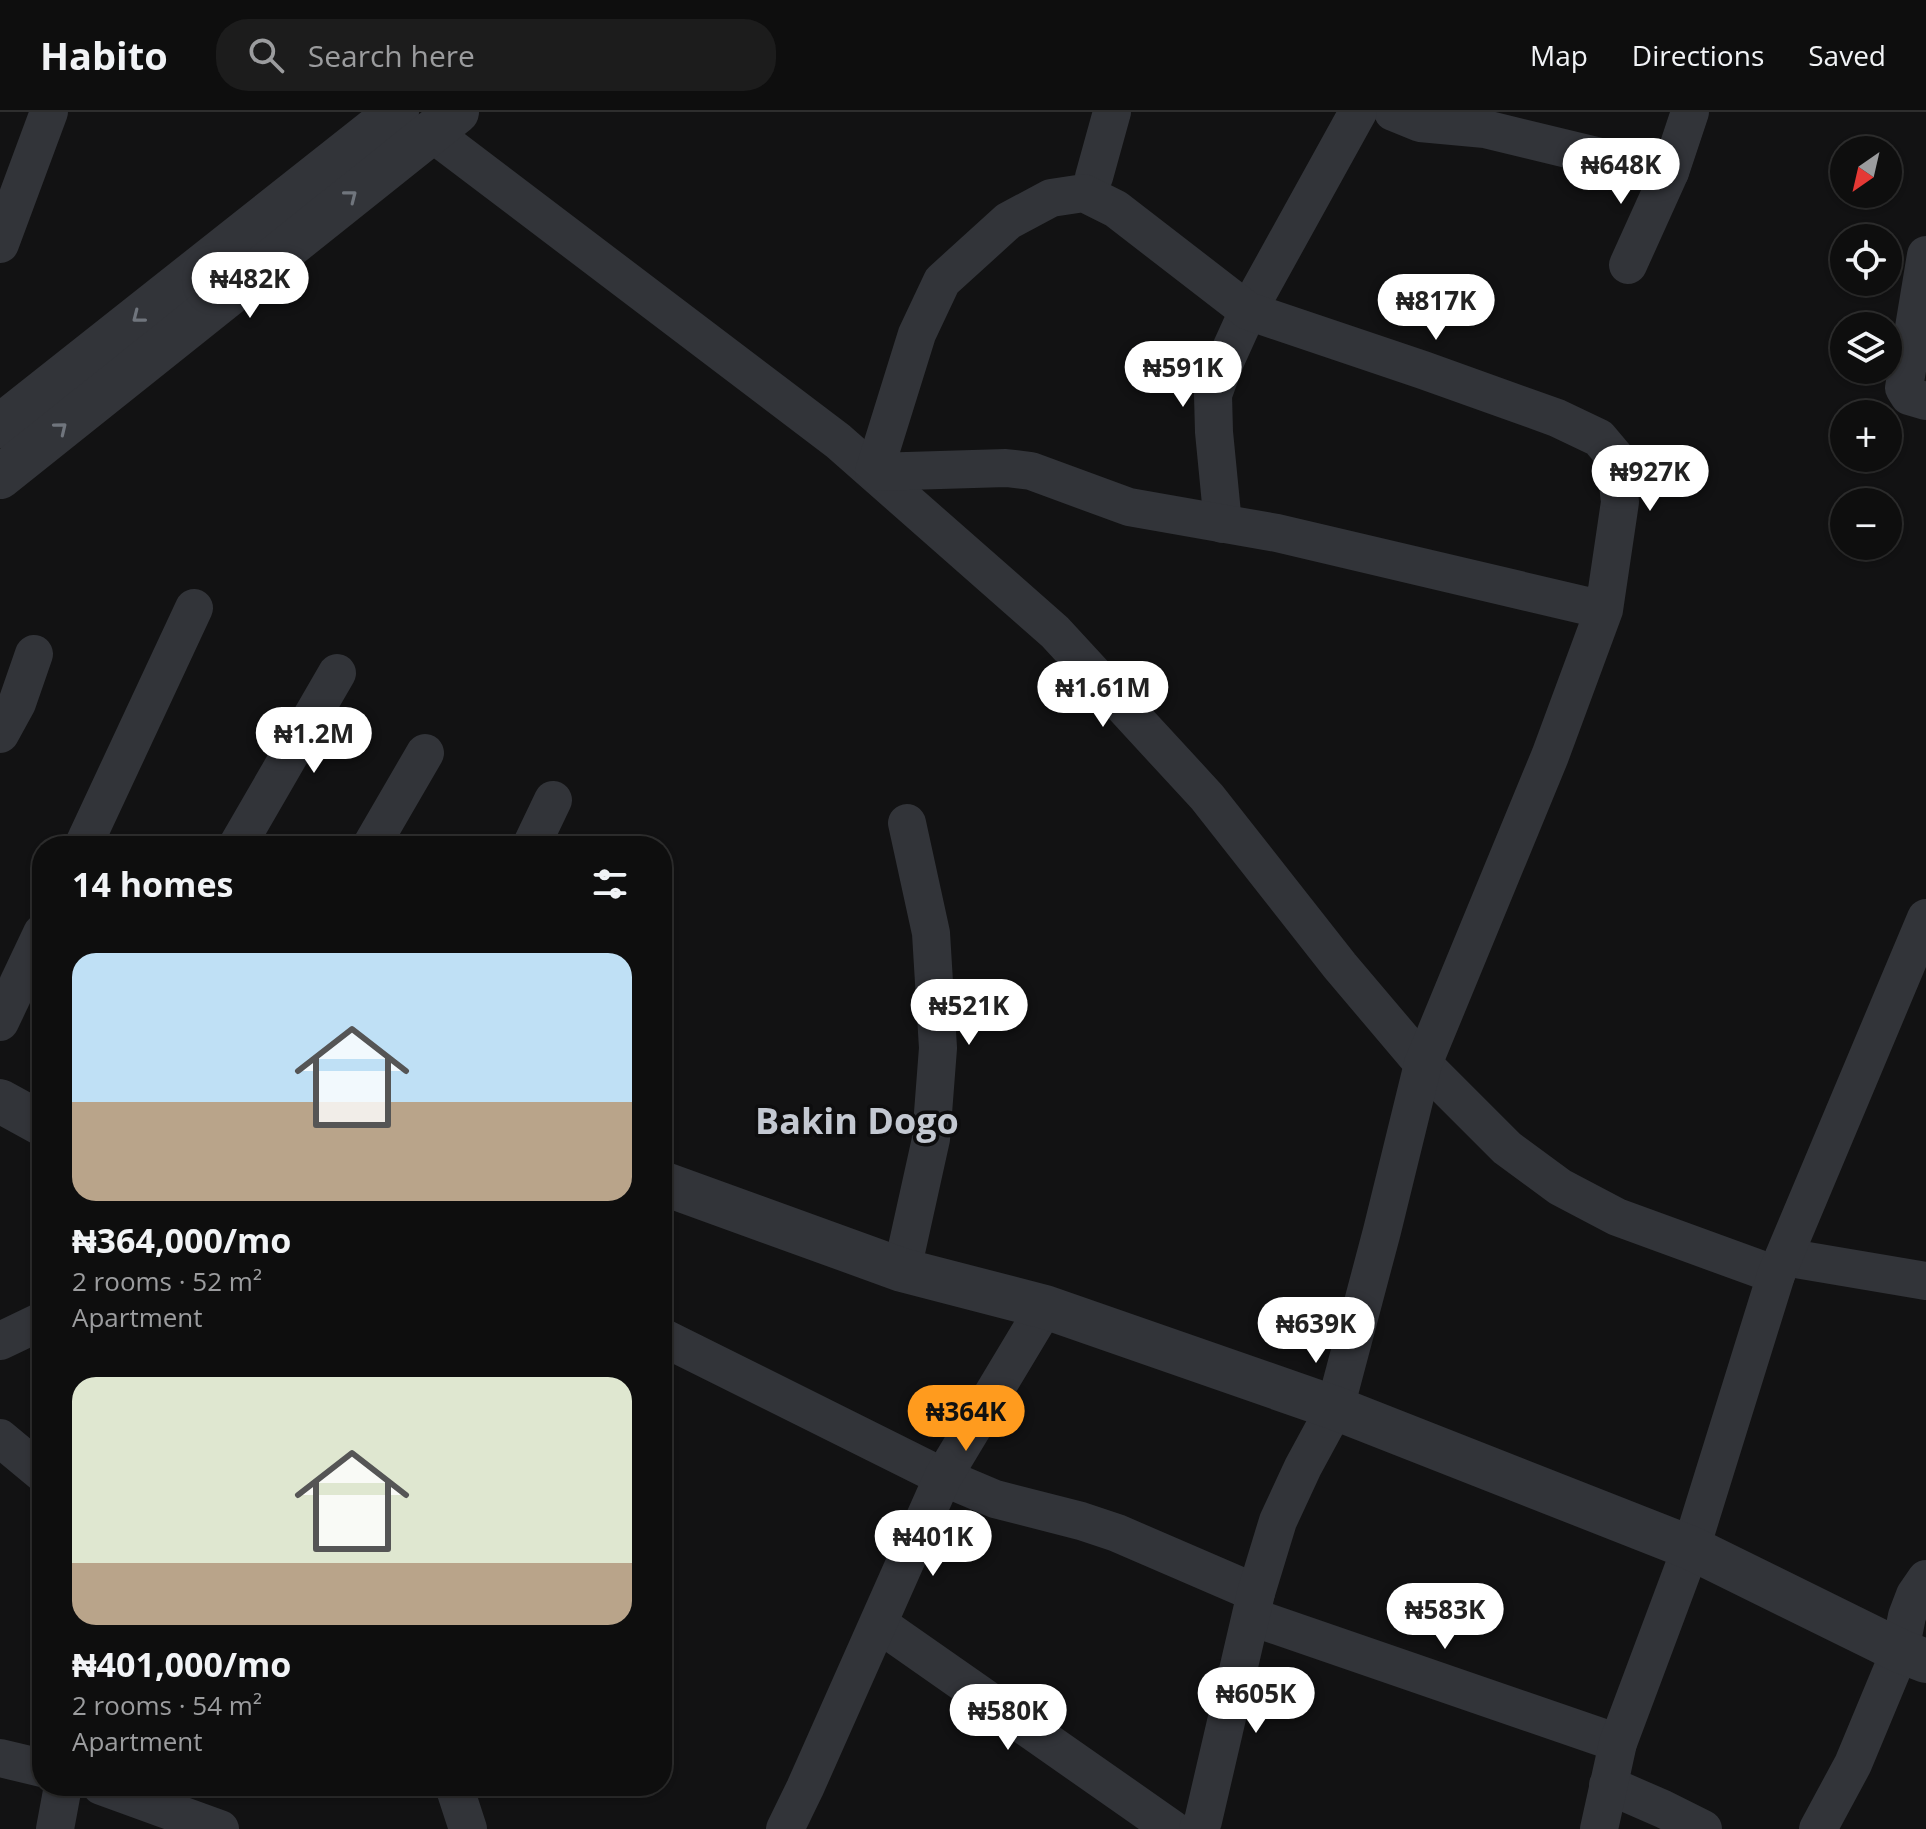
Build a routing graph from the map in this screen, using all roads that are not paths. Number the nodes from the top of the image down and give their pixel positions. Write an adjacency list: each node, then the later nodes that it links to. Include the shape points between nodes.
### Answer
1 (49, 112): 10 (street)
2 (1112, 112): 8 (street)
3 (1358, 112): 13 (street)
4 (1393, 112): 7 (street, via 1420,123 1485,129)
5 (1690, 112): 7 (street)
6 (429, 119): 9 (street); 16 (street)
7 (1670, 172): 12 (street)
8 (1094, 177)
9 (300, 212): 15 (street, one-way to 15); 17 (street, one-way to 9)
10 (0, 244)
11 (1926, 255): 14 (street, via 1904,388 1909,396)
12 (1628, 265)
13 (1248, 311): 16 (street, via 1116,209 1084,193 1051,198 1008,221 942,281 917,334); 18 (street, via 1213,395); 20 (street, via 1557,418 1599,438 1615,457 1620,502)
14 (1926, 401)
15 (0, 426)
16 (874, 472): 18 (street, via 1031,471 1129,507); 34 (street, via 1055,632 1207,797)
17 (0, 477)
18 (1223, 524): 20 (street)
19 (194, 608): 27 (street)
20 (1604, 610): 34 (street)
21 (34, 654): 23 (street)
22 (337, 673): 28 (street)
23 (0, 734)
24 (425, 753): 29 (street)
25 (553, 800): 30 (street)
26 (907, 823): 39 (street, via 931,933 938,1048 931,1139)
27 (88, 836)
28 (243, 836)
29 (377, 836)
30 (536, 836)
31 (1926, 918): 38 (street)
32 (32, 954): 33 (street)
33 (0, 1022)
34 (1423, 1064): 38 (street, via 1507,1148 1560,1187 1617,1217); 45 (street)
35 (0, 1101): 36 (street)
36 (32, 1119)
37 (672, 1187): 39 (street)
38 (1780, 1266): 40 (street); 49 (street)
39 (902, 1270): 41 (street)
40 (1926, 1281)
41 (1045, 1307): 45 (street); 48 (street)
42 (32, 1326): 43 (street)
43 (0, 1341)
44 (672, 1342): 48 (street)
45 (1335, 1408): 49 (street); 51 (street, via 1278,1521)
46 (0, 1438): 47 (street)
47 (32, 1465)
48 (943, 1477): 51 (street, via 995,1499 1117,1533); 52 (street)
49 (1691, 1548): 53 (street); 54 (street)
50 (1926, 1579): 53 (street, via 1907,1616)
51 (1254, 1605): 54 (street); 66 (street)
52 (879, 1624): 64 (street); 65 (street)
53 (1913, 1656): 69 (street)
54 (1618, 1743): 57 (street)
55 (0, 1758): 56 (street)
56 (32, 1766)
57 (1608, 1785): 67 (street); 68 (street)
58 (61, 1796): 62 (street)
59 (127, 1796): 61 (street)
60 (457, 1796): 63 (street)
61 (208, 1827)
62 (55, 1829)
63 (468, 1829)
64 (785, 1829)
65 (1172, 1829)
66 (1198, 1829)
67 (1599, 1829)
68 (1703, 1829)
69 (1818, 1829)

